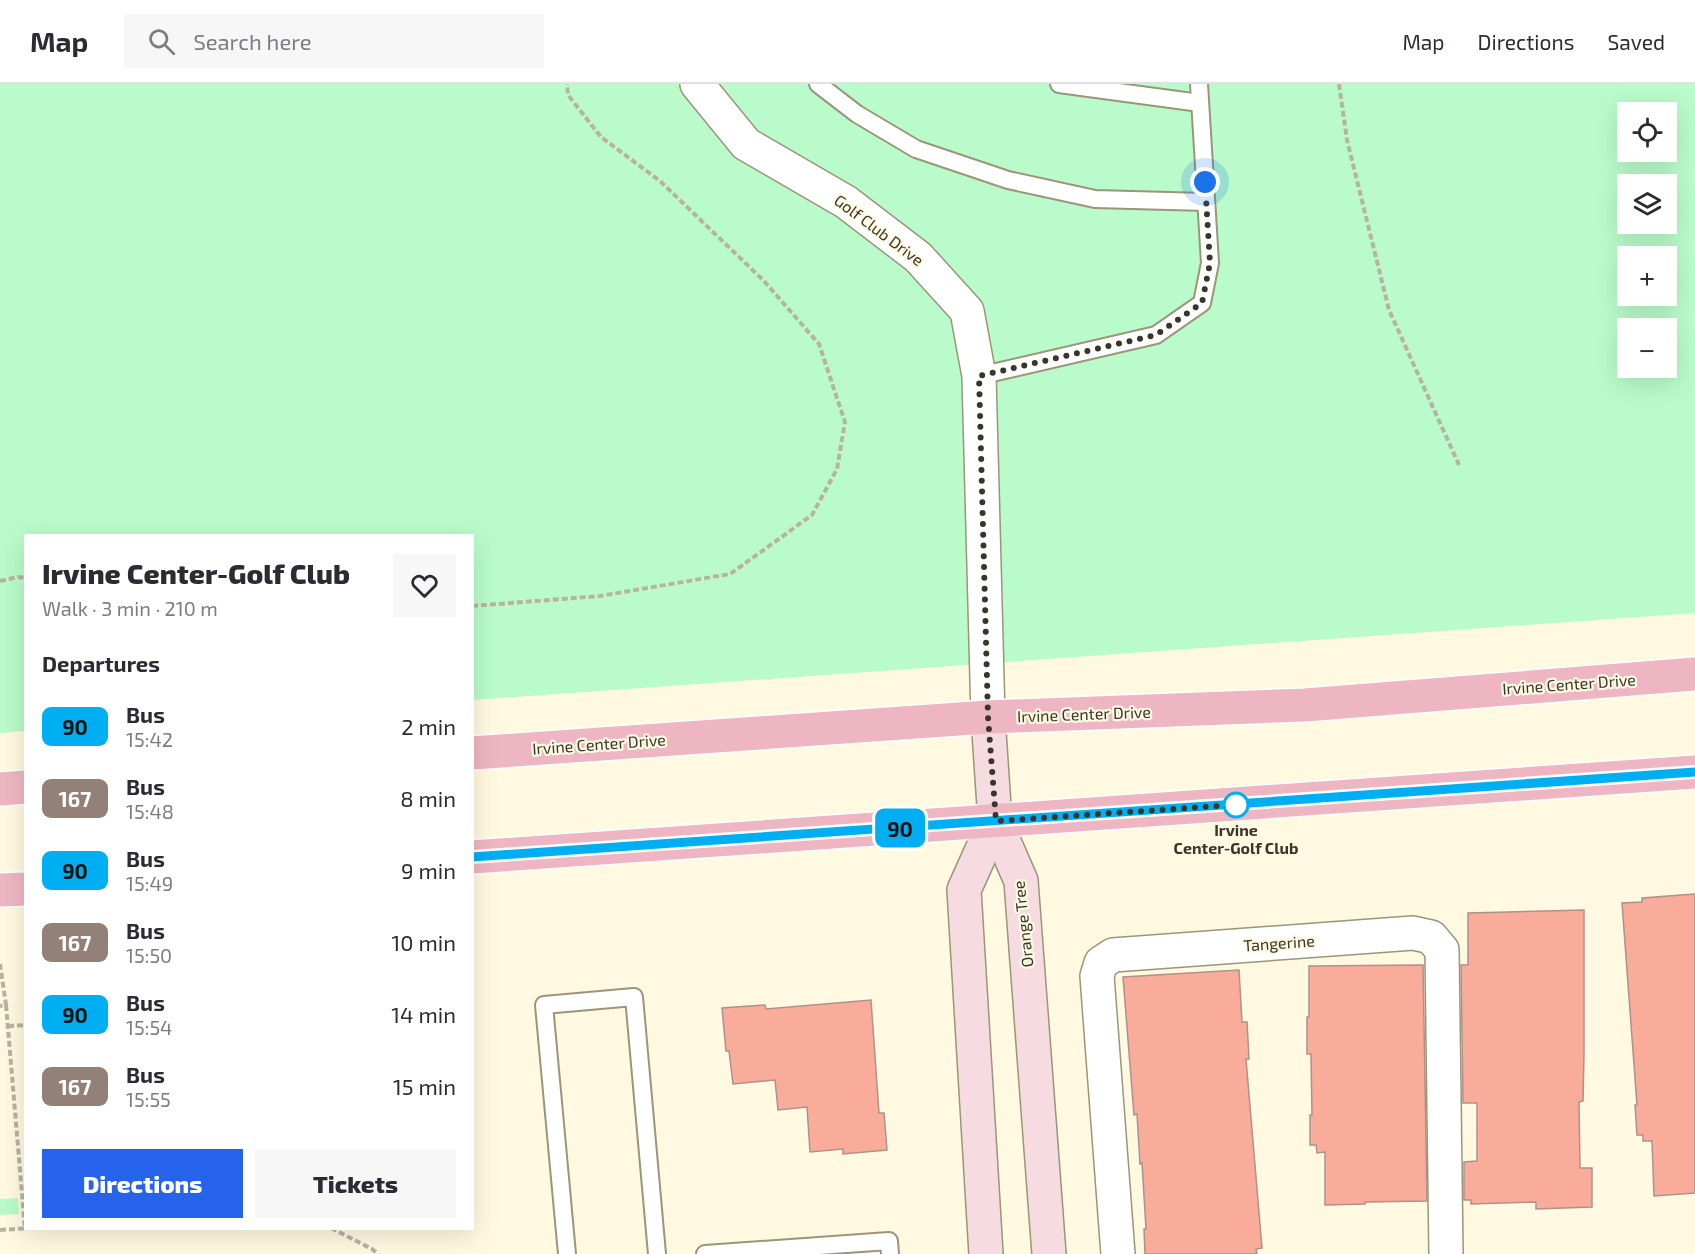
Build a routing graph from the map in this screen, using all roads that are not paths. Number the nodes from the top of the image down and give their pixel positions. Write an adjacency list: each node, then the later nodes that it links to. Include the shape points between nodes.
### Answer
1 (697, 84): 7 (street, Golf Club Drive, via 746,144 846,202 918,257 967,311)
2 (818, 84): 6 (lane, via 857,114 916,149 1008,180 1095,199)
3 (1059, 84): 5 (lane)
4 (1198, 84): 5 (lane)
5 (1200, 103): 6 (lane)
6 (1206, 202): 7 (lane, via 1210,263 1202,303 1156,335)
7 (979, 376): 9 (street, Golf Club Drive)
8 (1695, 674): 9 (main road, Irvine Center Drive, via 1305,705)
9 (988, 717): 10 (main road, Irvine Center Drive); 14 (street, Golf Club Drive)
10 (474, 753)
11 (1695, 772): 14 (main road)
12 (24, 787): 13 (main road)
13 (0, 789)
14 (996, 821): 15 (main road); 18 (street, Orange Tree, via 1022,881); 23 (street, via 964,890)
15 (474, 857)
16 (24, 889): 17 (main road)
17 (0, 890)
18 (1044, 1245)
19 (567, 1254): 20 (lane, via 544,1005 634,997)
20 (657, 1254)
21 (705, 1254): 22 (lane, via 889,1241)
22 (890, 1254)
23 (986, 1254)
24 (1118, 1254): 25 (street, Tangerine, via 1097,976 1101,963 1113,955 1413,933 1431,937 1442,950)
25 (1446, 1254)

